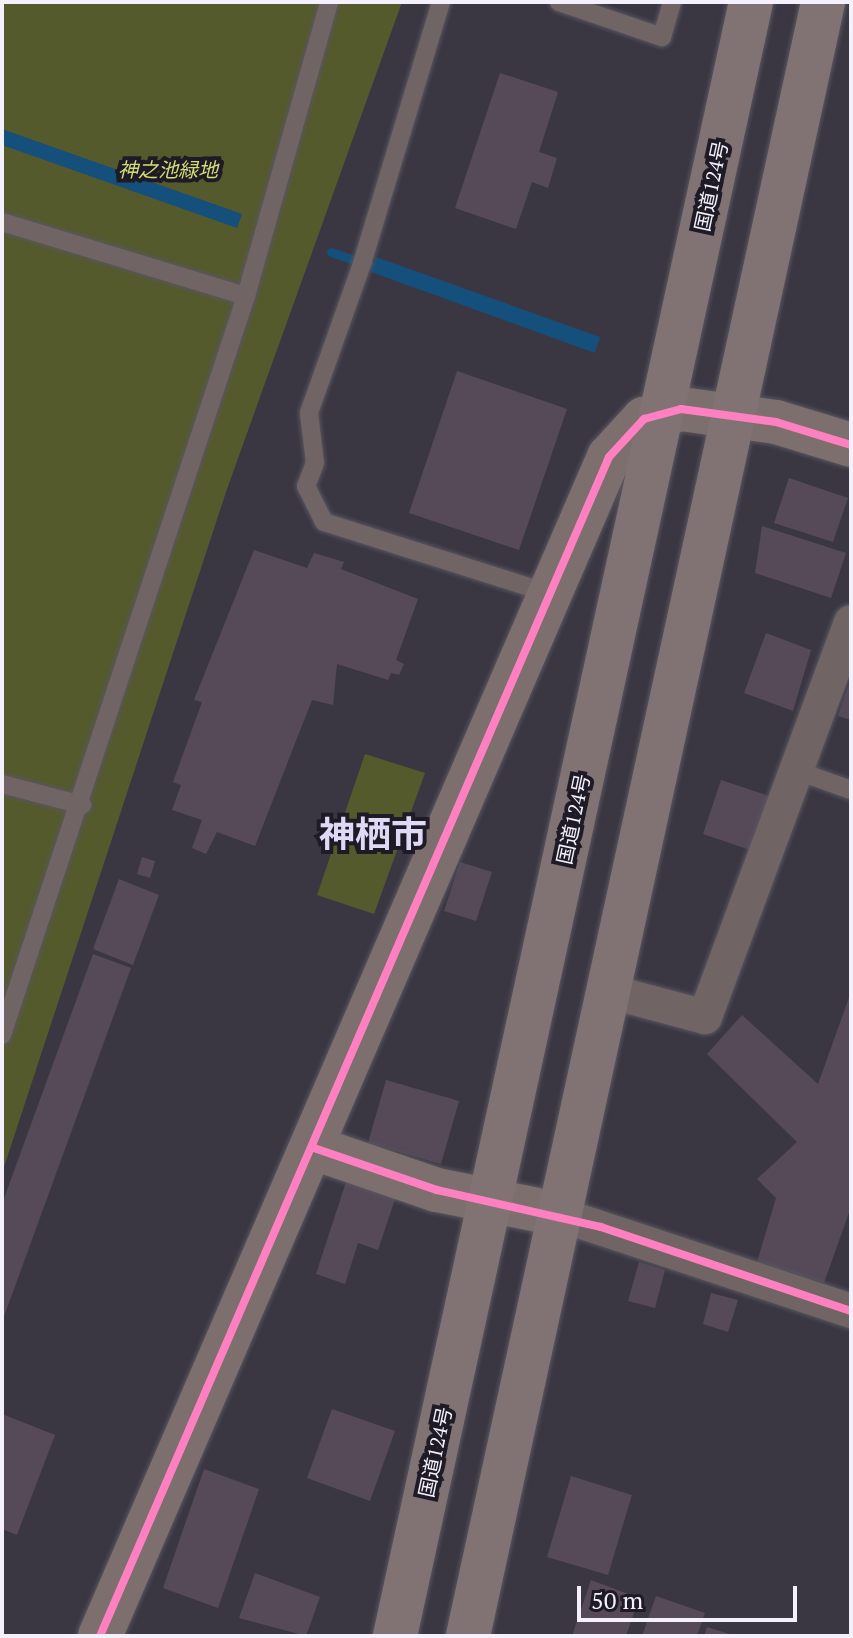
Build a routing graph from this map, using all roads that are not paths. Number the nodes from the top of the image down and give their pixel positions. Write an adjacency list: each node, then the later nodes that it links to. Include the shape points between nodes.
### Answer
1 (329, 2): 8 (lane)
2 (441, 2): 12 (lane, via 369,241 309,413 315,463 306,486 312,508 324,522)
3 (559, 2): 4 (lane, via 662,37)
4 (672, 2)
5 (751, 2): 9 (highway, 国道124号)
6 (823, 2): 10 (highway)
7 (2, 222): 8 (lane)
8 (246, 296): 17 (lane)
9 (661, 413): 10 (street); 12 (street, via 627,433 609,457); 21 (highway, 国道124号)
10 (734, 414): 11 (street); 18 (highway)
11 (851, 445)
12 (548, 593): 20 (street)
13 (851, 622): 14 (street)
14 (798, 771): 16 (lane); 18 (street, via 705,1017)
15 (2, 784): 17 (lane)
16 (851, 790)
17 (82, 805): 19 (lane)
18 (608, 991): 22 (highway)
19 (2, 1035)
20 (314, 1148): 21 (street); 24 (street)
21 (489, 1202): 22 (street); 25 (highway, 国道124号)
22 (558, 1214): 23 (street); 26 (highway)
23 (851, 1311)
24 (100, 1636)
25 (395, 1636)
26 (468, 1636)

